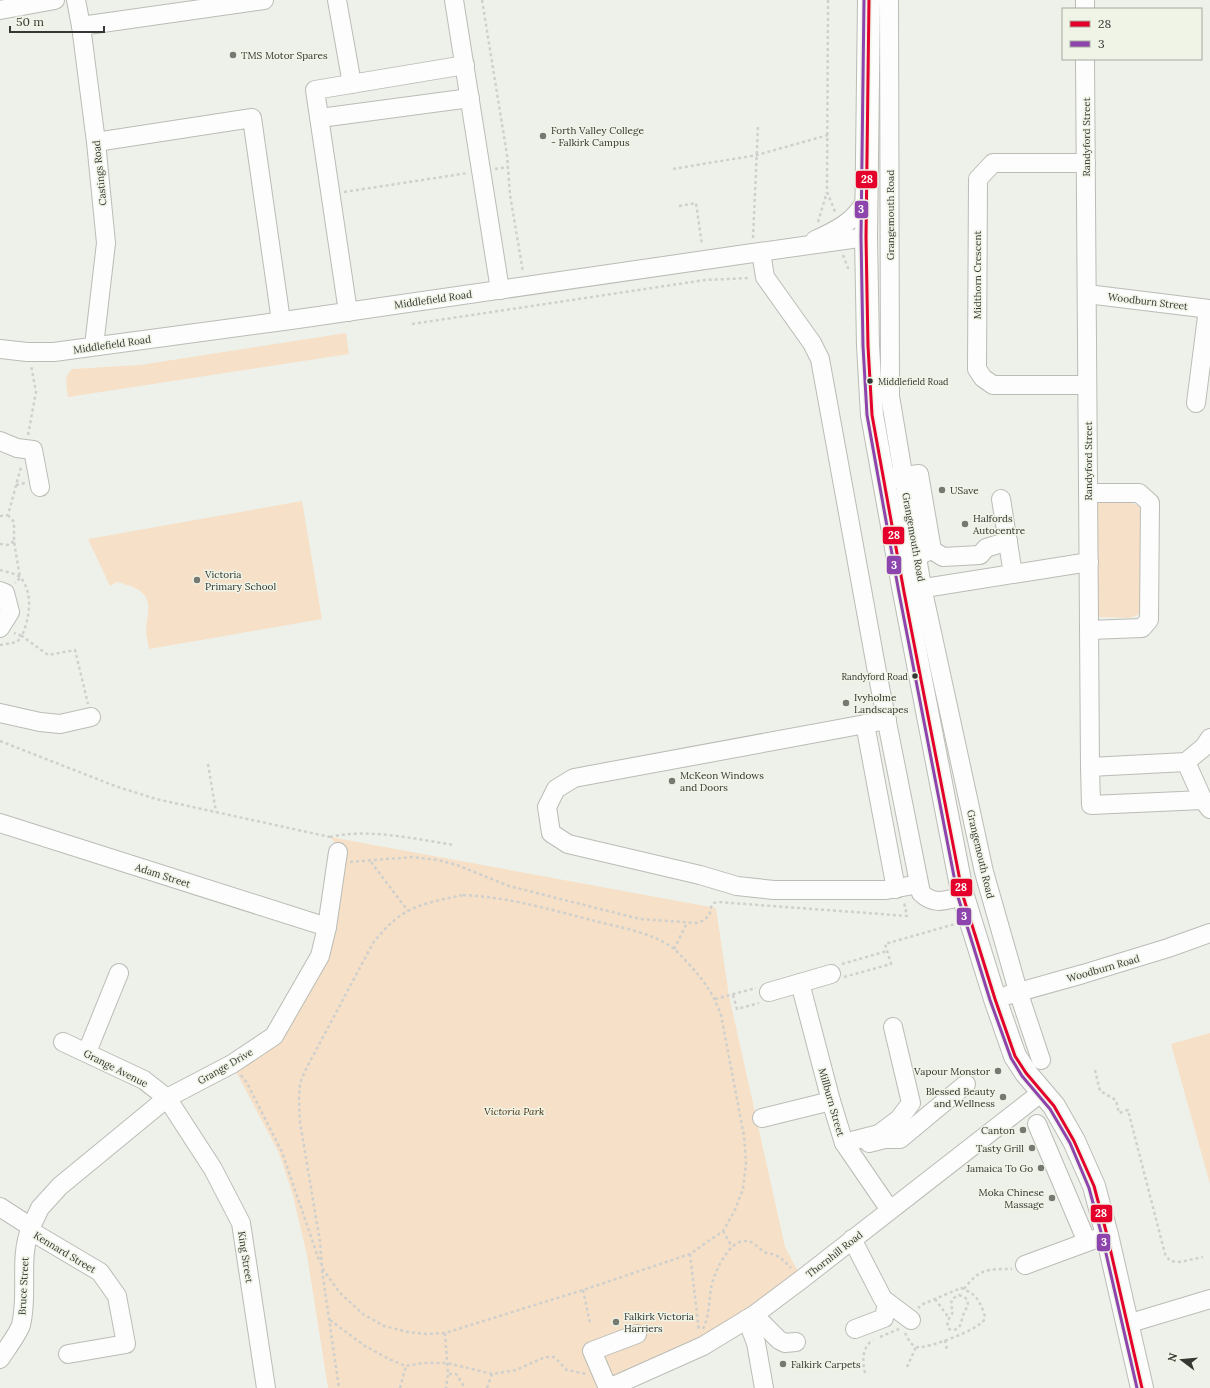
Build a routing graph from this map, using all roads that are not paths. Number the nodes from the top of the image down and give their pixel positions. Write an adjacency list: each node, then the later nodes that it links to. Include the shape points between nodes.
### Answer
1 (55, 0): 8 (street)
2 (76, 0): 9 (street, Castings Road)
3 (264, 0): 9 (street)
4 (337, 0): 12 (street)
5 (454, 0): 11 (street)
6 (869, 0): 17 (main road, Grangemouth Road)
7 (889, 0): 31 (street, Grangemouth Road, via 890,396)
8 (0, 10)
9 (81, 26): 15 (street, Castings Road)
10 (1085, 60): 16 (street, Randyford Street)
11 (465, 65): 12 (street); 13 (street)
12 (352, 84): 14 (street, via 315,90)
13 (470, 98): 14 (street); 21 (street)
14 (320, 118): 24 (street)
15 (96, 142): 25 (street, via 252,118); 26 (street, Castings Road, via 106,243)
16 (1086, 162): 22 (street, Randyford Street); 28 (street, Midthorn Crescent, via 993,163 978,179 977,369 983,378 993,385)
17 (866, 200): 18 (street); 19 (main road, Grangemouth Road)
18 (842, 233): 19 (street, Middlefield Road); 20 (street, Middlefield Road, via 804,246)
19 (866, 238): 31 (main road, Grangemouth Road, via 872,415)
20 (757, 252): 21 (street, Middlefield Road); 45 (street, via 765,277 812,342 820,359)
21 (500, 290): 24 (street, Middlefield Road)
22 (1087, 294): 23 (street, Woodburn Street); 28 (street, Randyford Street)
23 (1209, 309): 29 (street)
24 (348, 312): 25 (street, Middlefield Road)
25 (281, 321): 26 (street, Middlefield Road)
26 (94, 346): 27 (street, Middlefield Road, via 54,352)
27 (0, 349)
28 (1087, 384): 33 (street, Randyford Street)
29 (1196, 403)
30 (0, 441): 32 (street, via 17,448 33,450)
31 (894, 478): 36 (main road, Grangemouth Road); 36 (street, via 919,474)
32 (40, 487)
33 (1088, 493): 37 (street, Randyford Street); 42 (street, via 1138,493 1150,503 1149,620 1142,628)
34 (1001, 499): 35 (street)
35 (1008, 541): 36 (street, via 986,548 980,555); 38 (street)
36 (916, 556): 39 (main road, Grangemouth Road)
37 (1089, 562): 38 (street); 42 (street, Randyford Street)
38 (1013, 574): 39 (street)
39 (913, 590): 55 (main road, Grangemouth Road); 61 (street, Grangemouth Road, via 984,872)
40 (3, 592): 41 (street, via 10,612)
41 (0, 628)
42 (1089, 630): 49 (street, Randyford Street)
43 (0, 713): 44 (street, via 60,724)
44 (91, 717)
45 (887, 720): 46 (street); 54 (street)
46 (865, 724): 53 (street); 53 (street, via 574,778 556,790 548,807 552,833 568,844 737,886 774,890)
47 (1210, 738): 48 (street, via 1204,747)
48 (1186, 762): 49 (street); 50 (street)
49 (1090, 767): 50 (street, Randyford Street, via 1090,805)
50 (1207, 804)
51 (0, 823): 56 (street, Adam Street)
52 (335, 851): 56 (street, Grange Drive)
53 (896, 889): 54 (street)
54 (923, 891): 55 (street, via 934,901 941,902)
55 (963, 896): 63 (main road, Grangemouth Road)
56 (327, 927): 70 (street, Grange Drive, via 320,956 274,1036 232,1064)
57 (1210, 934): 61 (street, Woodburn Road, via 1083,974)
58 (119, 973): 66 (street)
59 (837, 976): 60 (street)
60 (800, 983): 62 (street); 71 (street, Millburn Street)
61 (1018, 991): 63 (street, Woodburn Road); 67 (street, Grangemouth Road)
62 (766, 996)
63 (995, 999): 69 (main road, Grangemouth Road, via 1015,1056)
64 (893, 1027): 74 (street, via 911,1103 899,1120 879,1134)
65 (63, 1042): 66 (street, Grange Avenue)
66 (87, 1052): 70 (street, Grange Avenue, via 144,1080)
67 (1041, 1060)
68 (966, 1084): 74 (street, via 900,1139 885,1139 865,1144)
69 (1042, 1092): 76 (street, Thornhill Road); 79 (main road, Grangemouth Road, via 1054,1106 1074,1141 1094,1186)
70 (167, 1098): 77 (street, Grange Drive, via 60,1186 40,1208); 92 (street, King Street, via 213,1169 241,1223)
71 (831, 1101): 72 (street); 74 (street, Millburn Street)
72 (762, 1118)
73 (1037, 1124): 79 (street)
74 (849, 1142): 76 (street, Millburn Street)
75 (0, 1207): 77 (street, Kennard Street)
76 (890, 1210): 78 (street, Thornhill Road)
77 (30, 1229): 89 (street, Kennard Street, via 100,1272 117,1296 126,1344); 90 (street, Bruce Street, via 24,1260 24,1297 20,1326)
78 (852, 1239): 82 (street); 84 (street, Thornhill Road)
79 (1097, 1239): 80 (street); 85 (main road, Grangemouth Road)
80 (1025, 1265)
81 (1210, 1299): 85 (street)
82 (887, 1303): 83 (street); 86 (street, via 884,1318)
83 (914, 1314)
84 (751, 1317): 88 (street, via 779,1340 785,1343); 91 (street, Thornhill Road); 94 (street)
85 (1126, 1324): 95 (main road, Grangemouth Road)
86 (855, 1329)
87 (637, 1334): 93 (street, via 592,1351)
88 (796, 1342)
89 (68, 1354)
90 (0, 1359)
91 (642, 1381): 93 (street, Thornhill Road)
92 (266, 1388)
93 (608, 1388)
94 (764, 1388)
95 (1142, 1388)

